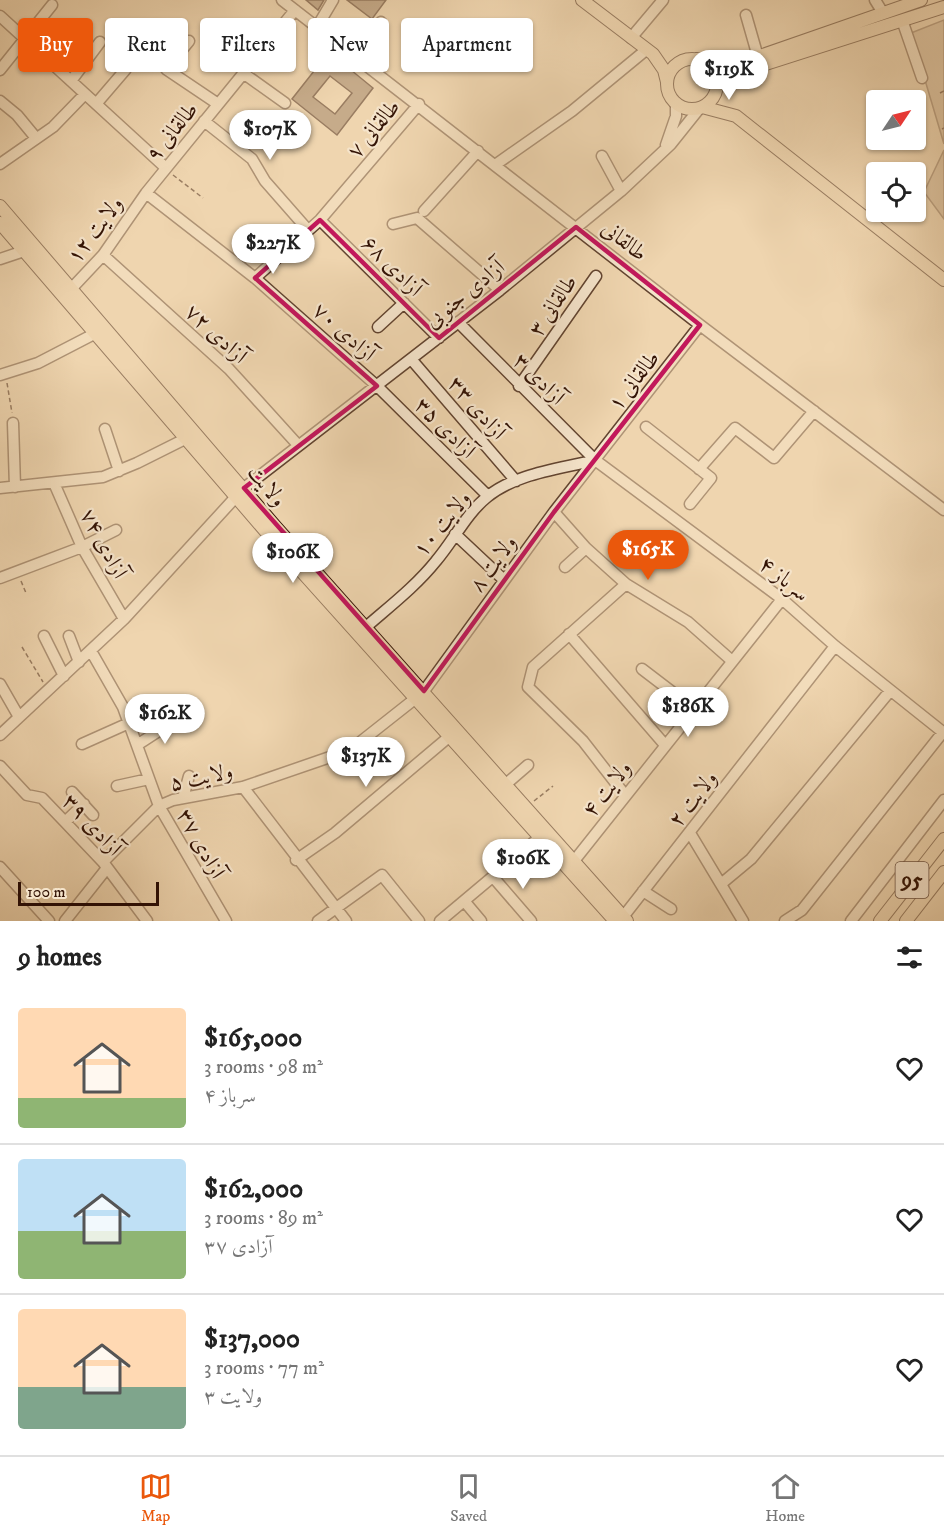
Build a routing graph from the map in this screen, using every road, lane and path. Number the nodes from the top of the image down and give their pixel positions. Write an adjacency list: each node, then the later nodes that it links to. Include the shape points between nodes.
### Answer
1 (282, 0): 9 (street, طالقانی)
2 (333, 0): 14 (street)
3 (663, 0): 18 (street)
4 (875, 0): 10 (street)
5 (921, 0): 10 (main road)
6 (587, 1): 18 (main road)
7 (52, 5): 13 (street)
8 (944, 7): 16 (main road)
9 (295, 10): 15 (street, طالقانی); 29 (street, طالقانی ۹)
10 (882, 13): 23 (main road)
11 (746, 15): 23 (street)
12 (0, 16): 17 (street)
13 (41, 18)
14 (322, 18)
15 (308, 20)
16 (902, 20): 30 (street); 33 (main road, via 744,70)
17 (18, 32)
18 (631, 38): 22 (main road)
19 (189, 41): 40 (street, via 166,69)
20 (100, 42): 31 (street)
21 (18, 46): 25 (street)
22 (650, 52): 24 (main road); 32 (main road, via 664,70); 51 (street)
23 (758, 57): 24 (main road, via 717,66)
24 (692, 59): 32 (main road, via 674,67); 33 (main road, via 710,66 717,79)
25 (0, 70)
26 (61, 72): 31 (street)
27 (123, 72): 39 (street)
28 (377, 72): 41 (street, طالقانی)
29 (243, 73): 38 (street); 40 (street, طالقانی ۹)
30 (922, 78)
31 (71, 81): 36 (street)
32 (667, 82): 42 (main road, via 667,90)
33 (717, 90): 43 (main road); 44 (main road, via 724,105)
34 (944, 91): 35 (path)
35 (940, 93)
36 (85, 94): 39 (street); 46 (street, via 53,127)
37 (0, 101): 46 (street)
38 (285, 103)
39 (96, 104): 52 (street)
40 (218, 104): 45 (street, طالقانی ۹)
41 (419, 104): 47 (street, طالقانی); 58 (street, طالقانی ۷)
42 (676, 104): 43 (main road); 48 (street, آزادی جنوبی, via 672,132)
43 (701, 108): 44 (main road); 48 (street)
44 (736, 116): 68 (main road)
45 (204, 121): 52 (street, طالقانی ۹); 62 (street, via 252,159 265,181)
46 (36, 138): 50 (street)
47 (477, 151): 51 (street, طالقانی); 57 (street)
48 (664, 151): 53 (street, آزادی جنوبی)
49 (602, 156): 53 (street)
50 (0, 164)
51 (495, 165): 61 (street, طالقانی)
52 (166, 168): 54 (street, طالقانی ۹); 55 (path)
53 (621, 191): 61 (street, آزادی جنوبی)
54 (146, 193): 64 (street, ولایت ۱۲); 67 (street, آزادی ۷۰)
55 (203, 198)
56 (0, 206): 69 (main road, ولایت)
57 (424, 211)
58 (320, 220): 62 (street, طالقانی ۷); 71 (street, آزادی ۶۸)
59 (0, 223): 63 (main road, ولایت)
60 (393, 224): 70 (street, via 417,218)
61 (576, 227): 70 (street, آزادی جنوبی); 73 (street, طالقانی)
62 (308, 230): 67 (street, طالقانی ۷)
63 (24, 250): 65 (street); 75 (main road, ولایت)
64 (103, 255): 69 (street, ولایت ۱۲); 86 (street, آزادی ۷۲, via 229,369)
65 (0, 259)
66 (596, 276): 80 (street, طالقانی ۳)
67 (255, 278): 79 (street, آزادی ۷۰)
68 (944, 280)
69 (72, 288): 94 (main road, ولایت)
70 (500, 290): 72 (street, آزادی جنوبی)
71 (404, 303): 74 (street); 76 (street, آزادی ۶۸)
72 (458, 322): 76 (street, آزادی جنوبی); 80 (street, آزادی ۳)
73 (700, 325): 81 (street, طالقانی); 87 (street, طالقانی ۱)
74 (378, 327)
75 (96, 333): 78 (street, via 38,363); 85 (main road, ولایت)
76 (439, 338): 77 (street, آزادی جنوبی)
77 (411, 359): 79 (street, آزادی جنوبی); 90 (street, آزادی ۳۳)
78 (2, 374): 82 (path)
79 (377, 386): 86 (street, آزادی جنوبی); 95 (street, آزادی ۳۵)
80 (519, 387): 87 (street, آزادی ۳)
81 (814, 411): 88 (street, via 774,458 735,428); 97 (street, طالقانی)
82 (12, 423): 93 (street)
83 (646, 427): 88 (street)
84 (105, 429): 89 (street)
85 (187, 438): 89 (street); 94 (main road, ولایت)
86 (298, 445): 94 (street, آزادی جنوبی)
87 (596, 460): 90 (street, ولایت ۱۰); 98 (street, ولایت ۸); 109 (street, سرباز ۴)
88 (699, 469): 96 (street, via 711,478)
89 (119, 471): 91 (street)
90 (516, 480): 95 (street, ولایت ۱۰)
91 (54, 483): 93 (street); 101 (street, آزادی ۷۴)
92 (0, 488): 93 (street)
93 (15, 488)
94 (241, 493): 110 (street, آزادی جنوبی); 111 (main road, ولایت); 125 (main road, ولایت)
95 (488, 496): 100 (street, ولایت ۱۰)
96 (690, 504)
97 (944, 510)
98 (554, 512): 102 (street); 106 (street, ولایت ۸)
99 (116, 530): 101 (street)
100 (455, 534): 106 (street); 111 (street, ولایت ۱۰, via 436,562)
101 (82, 547): 104 (street); 110 (street, آزادی ۷۴)
102 (586, 548): 103 (street); 107 (street)
103 (565, 567)
104 (17, 572): 105 (street); 108 (path)
105 (0, 578)
106 (504, 580): 125 (street, ولایت ۸)
107 (626, 584): 112 (street); 118 (street, via 688,622)
108 (26, 593)
109 (782, 599): 115 (street, سرباز ۴); 118 (street, ولایت ۴)
110 (124, 619): 117 (street, آزادی جنوبی)
111 (366, 627): 125 (main road, ولایت)
112 (569, 634): 135 (street); 145 (street, via 533,667 528,687 583,741)
113 (44, 636): 121 (street)
114 (69, 636): 119 (street)
115 (835, 646): 124 (street, سرباز ۴); 153 (street, ولایت ۲)
116 (22, 647): 123 (path)
117 (91, 651): 119 (street, آزادی جنوبی); 129 (street, آزادی ۳۷)
118 (731, 660): 126 (street, ولایت ۴)
119 (79, 662): 121 (street, آزادی جنوبی)
120 (642, 669): 126 (street)
121 (64, 676): 123 (street, آزادی جنوبی)
122 (0, 684): 127 (street)
123 (48, 690): 127 (street, آزادی جنوبی)
124 (890, 691): 130 (street, سرباز ۴); 163 (street, via 751,859)
125 (420, 694): 132 (main road, ولایت); 140 (main road, ولایت); 143 (street, ولایت ۵, via 350,747)
126 (693, 708): 135 (street, ولایت ۴)
127 (19, 717): 131 (street, آزادی جنوبی)
128 (177, 719): 134 (street)
129 (129, 723): 133 (street); 134 (street, آزادی ۳۷)
130 (943, 732): 180 (street, via 802,910)
131 (0, 735)
132 (450, 736): 154 (main road, ولایت); 156 (street, via 336,833)
133 (82, 744)
134 (137, 745): 139 (street, آزادی ۳۷)
135 (665, 745): 145 (street, ولایت ۴)
136 (528, 765): 140 (street)
137 (0, 766): 152 (street, آزادی ۳۹, via 27,795 42,798)
138 (189, 776): 146 (street)
139 (149, 779): 141 (street); 149 (street, آزادی ۳۷)
140 (506, 784): 150 (main road, ولایت)
141 (117, 786)
142 (553, 786): 150 (path)
143 (243, 787): 146 (street, ولایت ۵); 156 (street)
144 (72, 792): 148 (street)
145 (625, 795): 157 (street, ولایت ۴)
146 (183, 798): 149 (street, ولایت ۵)
147 (944, 800): 181 (street)
148 (84, 804): 151 (street); 152 (street)
149 (159, 806): 158 (street, ولایت ۵); 172 (street, آزادی ۳۷)
150 (526, 807): 157 (main road, ولایت)
151 (93, 815)
152 (64, 822): 158 (street, آزادی ۳۹)
153 (690, 833): 163 (street); 164 (street, ولایت ۲)
154 (540, 837): 161 (street); 168 (main road, ولایت)
155 (944, 839): 182 (main road, 95)
156 (296, 860): 166 (street)
157 (574, 861): 168 (main road, ولایت)
158 (105, 865): 170 (street, ولایت ۵); 171 (street, آزادی ۳۹)
159 (0, 867): 162 (street)
160 (944, 872): 183 (main road, 95)
161 (493, 877): 165 (street); 178 (street)
162 (4, 879): 169 (street)
163 (721, 884): 179 (street)
164 (643, 891): 167 (street); 168 (street, ولایت ۲)
165 (465, 902): 176 (street); 177 (street)
166 (336, 909): 173 (street); 174 (street); 175 (street, via 382,875)
167 (671, 909)
168 (621, 920)
169 (49, 921)
170 (65, 921)
171 (147, 921)
172 (226, 921)
173 (318, 921)
174 (346, 921)
175 (420, 921)
176 (440, 921)
177 (481, 921)
178 (531, 921)
179 (743, 921)
180 (785, 921)
181 (851, 921)
182 (880, 921)
183 (906, 921)

